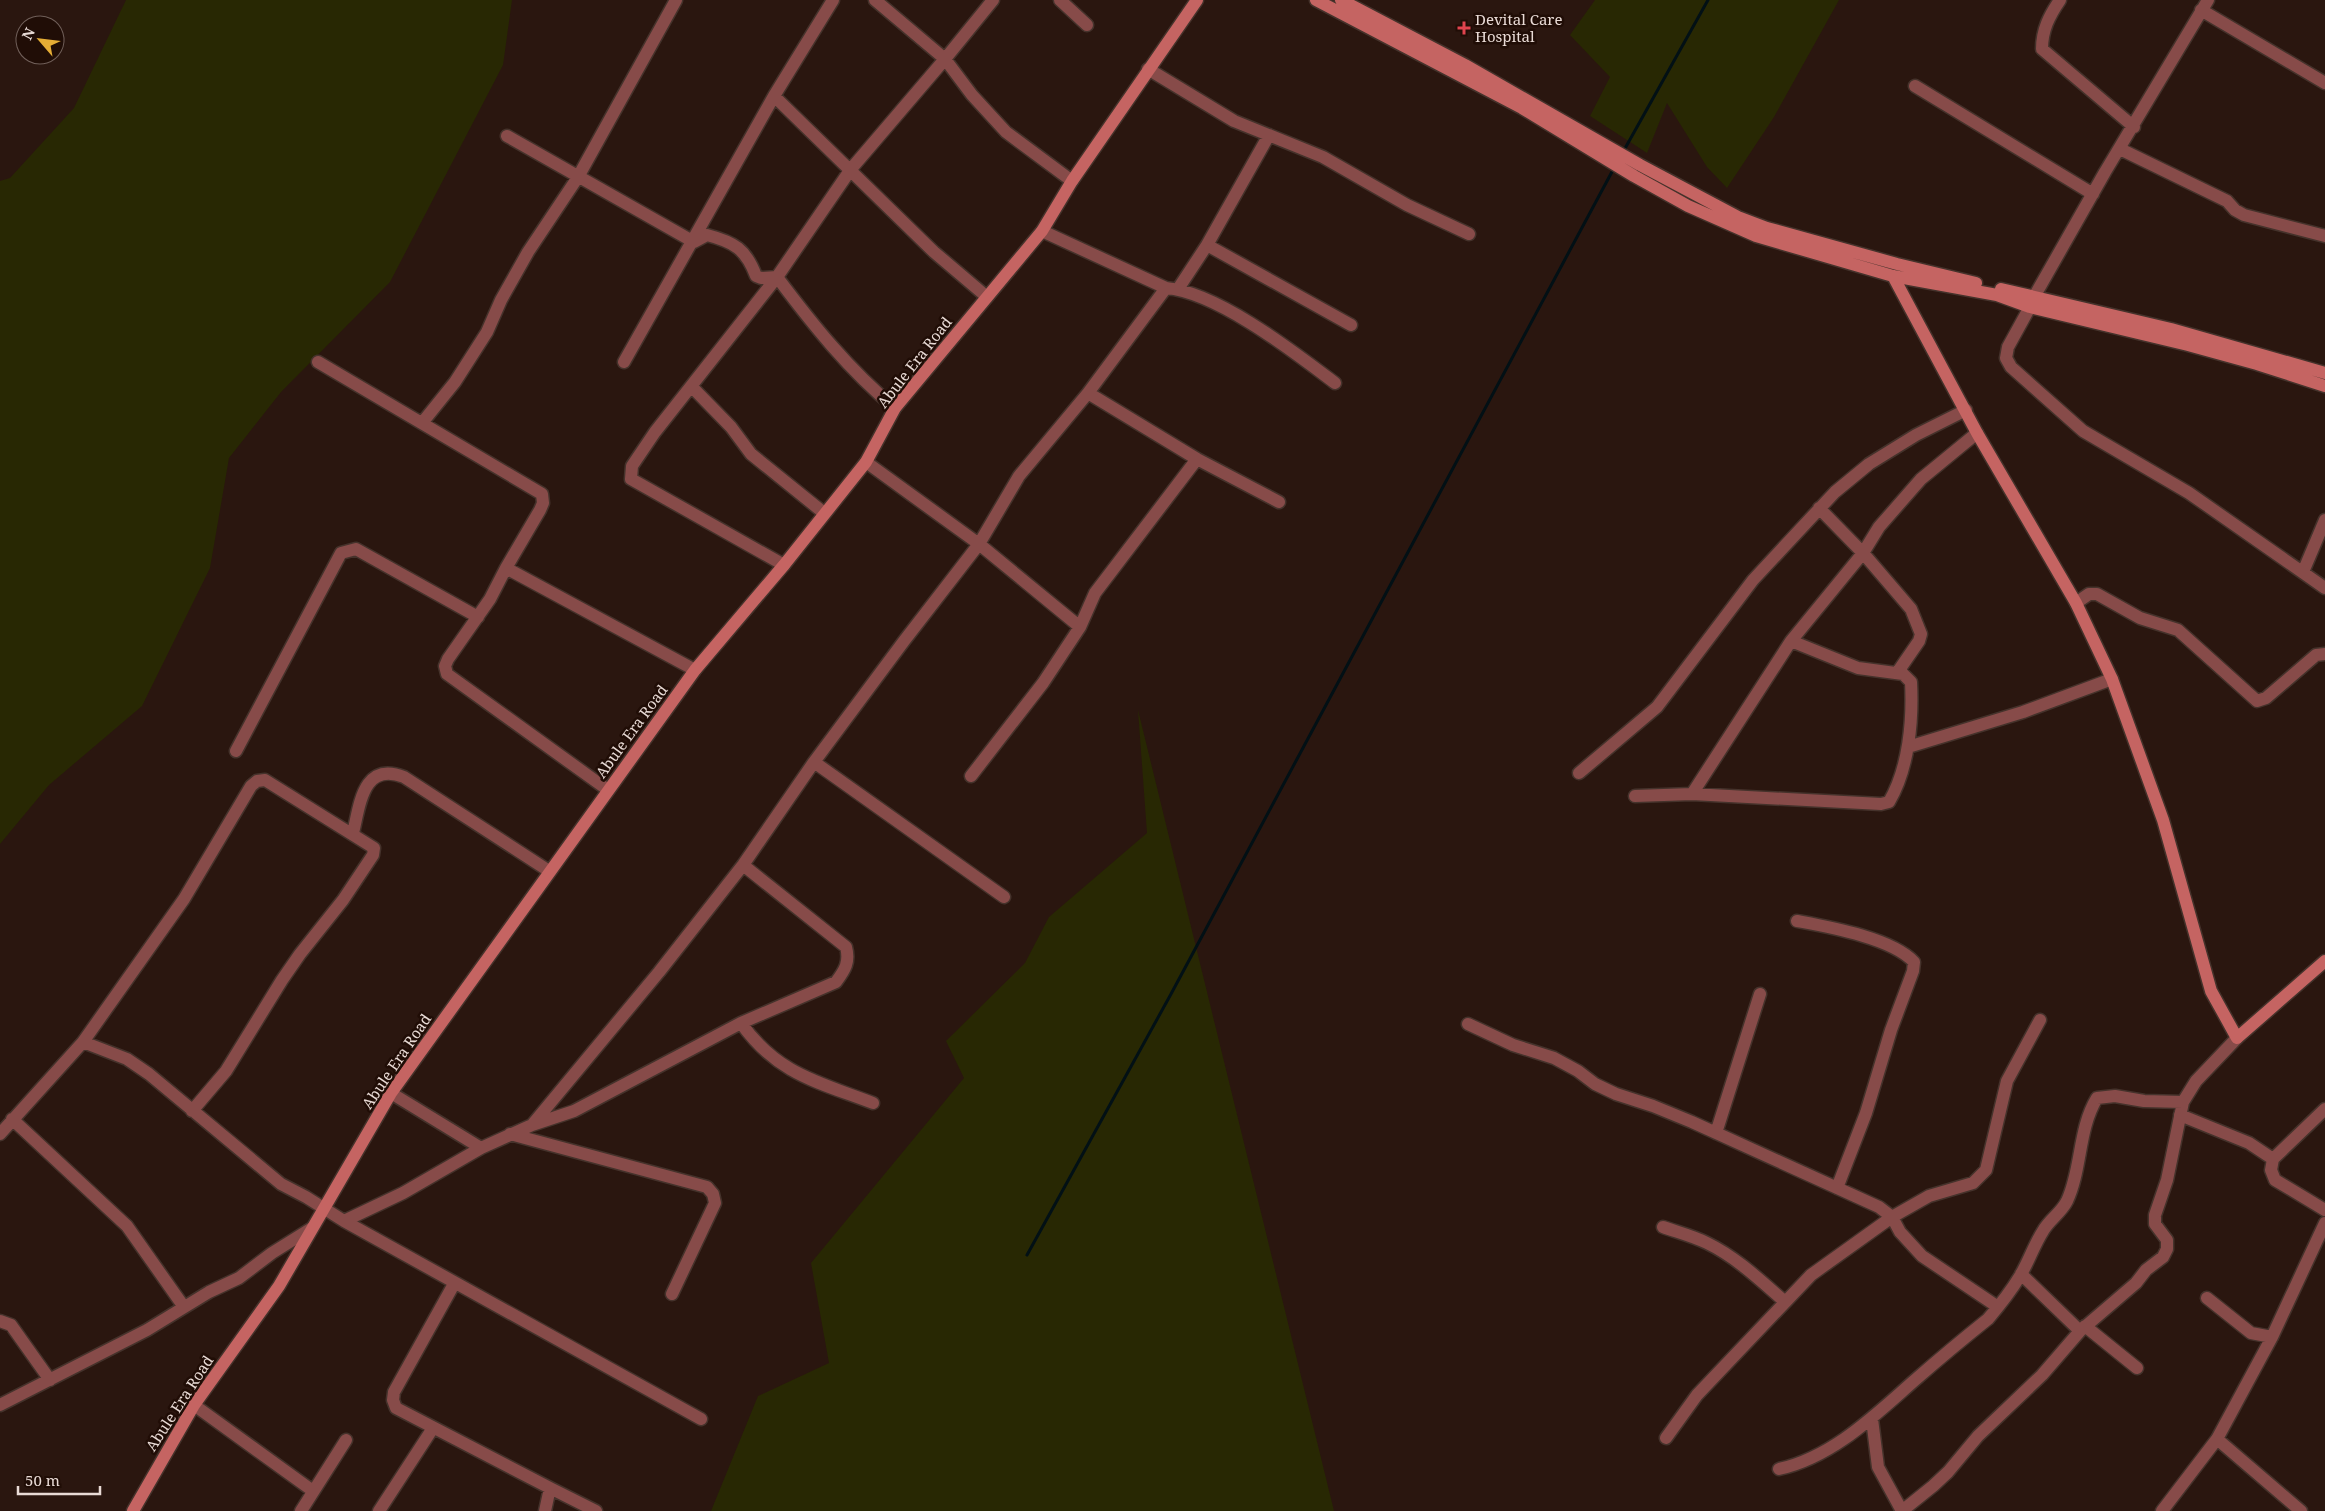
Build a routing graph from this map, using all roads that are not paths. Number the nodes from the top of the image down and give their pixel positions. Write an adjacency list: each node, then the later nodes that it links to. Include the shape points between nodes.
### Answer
1 (676, 0): 24 (street)
2 (833, 0): 16 (street)
3 (875, 0): 12 (street)
4 (993, 0): 12 (street)
5 (1060, 0): 11 (street)
6 (1197, 0): 13 (street, Abule Era Road)
7 (1316, 0): 20 (street)
8 (1341, 0): 20 (street, via 1465,65)
9 (2060, 0): 17 (street, via 2042,35 2042,49)
10 (2205, 5): 14 (street); 17 (street)
11 (1087, 25)
12 (946, 59): 22 (street); 25 (street, via 972,95 1006,132)
13 (1148, 68): 18 (street, via 1234,121); 25 (street, Abule Era Road)
14 (2325, 83)
15 (1915, 86): 26 (street)
16 (774, 96): 22 (street); 30 (street)
17 (2134, 127): 21 (street)
18 (1269, 135): 28 (street, via 1323,157); 31 (street)
19 (507, 136): 24 (street)
20 (1596, 146): 23 (street)
21 (2120, 150): 26 (street); 29 (street, via 2227,201 2244,215)
22 (851, 169): 33 (street); 35 (street, via 934,252)
23 (1637, 171): 32 (street, via 1688,206 1756,236); 36 (street, via 1767,228)
24 (578, 177): 30 (street); 47 (street, via 528,252 487,332)
25 (1072, 181): 27 (street, Abule Era Road)
26 (2093, 194): 36 (street)
27 (1042, 231): 34 (street); 35 (street, Abule Era Road)
28 (1469, 234)
29 (2325, 236)
30 (694, 242): 33 (street, via 707,234 727,240 750,259 756,276); 39 (street)
31 (1207, 246): 34 (street); 37 (street)
32 (1893, 276): 36 (street); 46 (street)
33 (777, 277): 42 (street); 45 (street, via 820,334 865,383)
34 (1172, 288): 41 (street, via 1218,304); 44 (street)
35 (987, 297): 45 (street, Abule Era Road)
36 (2032, 302): 40 (street, via 2171,329); 43 (street, via 2249,361); 59 (street, via 2008,347 2006,358 2011,367 2083,431 2189,493)
37 (1351, 325)
38 (318, 362): 47 (street)
39 (624, 362)
40 (2325, 373)
41 (1335, 383)
42 (691, 386): 53 (street, via 731,427 751,454); 57 (street, via 632,466 631,479)
43 (2325, 386)
44 (1088, 393): 49 (street); 55 (street, via 1019,476)
45 (895, 408): 50 (street, Abule Era Road)
46 (1966, 410): 48 (street); 52 (street, via 1869,464)
47 (422, 423): 58 (street, via 542,494 540,510)
48 (1977, 433): 56 (street, via 1921,479 1879,527); 61 (street)
49 (1197, 459): 51 (street); 63 (street, via 1095,593)
50 (866, 462): 53 (street, Abule Era Road); 55 (street)
51 (1279, 502)
52 (1820, 508): 56 (street); 72 (street, via 1753,580 1657,708)
53 (824, 513): 57 (street, Abule Era Road)
54 (2325, 520): 59 (street)
55 (979, 544): 63 (street); 71 (street)
56 (1864, 553): 64 (street); 67 (street, via 1911,609 1921,634 1920,641)
57 (784, 565): 66 (street, Abule Era Road)
58 (506, 568): 62 (street); 66 (street)
59 (2303, 572): 60 (street)
60 (2323, 586)
61 (2076, 603): 65 (street, via 2089,594 2097,594 2140,618 2178,630 2257,701 2266,698 2316,655); 68 (street)
62 (478, 617): 70 (street, via 356,548 341,553); 74 (street, via 448,659 446,674)
63 (1080, 627): 73 (street, via 1043,683)
64 (1791, 641): 67 (street, via 1858,668); 75 (street)
65 (2325, 654)
66 (695, 670): 74 (street, Abule Era Road)
67 (1897, 673): 69 (street, via 1911,682)
68 (2112, 679): 69 (street, via 2023,712); 87 (street, via 2163,820 2211,990)
69 (1908, 747): 75 (street, via 1894,793 1889,802 1881,804)
70 (236, 751)
71 (814, 762): 78 (street); 80 (street)
72 (1579, 774)
73 (971, 776)
74 (608, 790): 79 (street, Abule Era Road)
75 (1692, 794): 76 (street)
76 (1634, 796)
77 (353, 833): 79 (street, via 363,792 373,779 392,772); 88 (street, via 265,780 250,786 184,899); 93 (street, via 374,848 370,861 291,967 226,1071)
78 (743, 865): 85 (street, via 833,935 846,947 849,958 836,982); 95 (street)
79 (549, 871): 89 (street, Abule Era Road)
80 (1004, 897)
81 (1797, 921): 101 (street, via 1844,930 1877,941 1914,962 1866,1113)
82 (2325, 961): 87 (street)
83 (1760, 994): 97 (street)
84 (2040, 1020): 104 (street, via 2007,1081 1986,1170 1973,1183 1930,1196)
85 (742, 1023): 90 (street, via 756,1044 779,1064); 95 (street, via 574,1111)
86 (1468, 1024): 97 (street, via 1513,1045 1554,1058 1616,1094)
87 (2237, 1038): 91 (street, via 2196,1081)
88 (83, 1042): 93 (street, via 127,1059); 94 (street)
89 (391, 1093): 99 (street); 102 (street, Abule Era Road)
90 (873, 1103)
91 (2182, 1109): 100 (street); 109 (street, via 2115,1096 2097,1098 2090,1110 2080,1162 2067,1202 2044,1229); 117 (street, via 2167,1180 2155,1215 2155,1224 2167,1240 2167,1249 2136,1283)
92 (2325, 1109): 100 (street)
93 (192, 1111): 102 (street, via 281,1184)
94 (12, 1119): 96 (street); 114 (street, via 127,1226)
95 (532, 1125): 98 (street)
96 (1, 1130)
97 (1716, 1133): 101 (street)
98 (510, 1134): 99 (street); 111 (street, via 707,1187 715,1202)
99 (481, 1148): 105 (street, via 403,1193)
100 (2273, 1159): 103 (street, via 2271,1170 2275,1180)
101 (1837, 1188): 104 (street, via 1879,1207)
102 (324, 1209): 105 (street); 108 (street, Abule Era Road)
103 (2325, 1210)
104 (1892, 1217): 113 (street, via 1830,1260); 115 (street, via 1900,1232 1922,1256)
105 (344, 1221): 110 (street)
106 (2325, 1223): 118 (street)
107 (1663, 1227): 113 (street, via 1706,1242 1723,1252)
108 (312, 1228): 114 (street, via 239,1278); 122 (street, Abule Era Road, via 279,1286)
109 (2021, 1274): 115 (street); 117 (street)
110 (454, 1284): 123 (street); 125 (street, via 392,1400 396,1408)
111 (672, 1294)
112 (2207, 1298): 118 (street, via 2251,1333)
113 (1784, 1301): 126 (street, via 1696,1394)
114 (184, 1306): 120 (street, via 147,1330)
115 (1998, 1307): 124 (street)
116 (0, 1321): 120 (street, via 11,1325)
117 (2083, 1329): 119 (street); 137 (street, via 2042,1375 1978,1436 1948,1472)
118 (2272, 1337): 127 (street)
119 (2137, 1368)
120 (50, 1380): 121 (street)
121 (0, 1405)
122 (194, 1405): 131 (street); 132 (street, Abule Era Road)
123 (701, 1419)
124 (1872, 1419): 129 (street, via 1815,1457); 137 (street, via 1878,1467)
125 (433, 1428): 130 (street); 134 (street)
126 (1666, 1438)
127 (2218, 1439): 138 (street); 139 (street)
128 (346, 1440): 131 (street)
129 (1779, 1470)
130 (550, 1488): 135 (street); 136 (street)
131 (313, 1491): 133 (street)
132 (133, 1511)
133 (301, 1511)
134 (380, 1511)
135 (545, 1511)
136 (596, 1511)
137 (1902, 1511)
138 (2162, 1511)
139 (2301, 1511)

